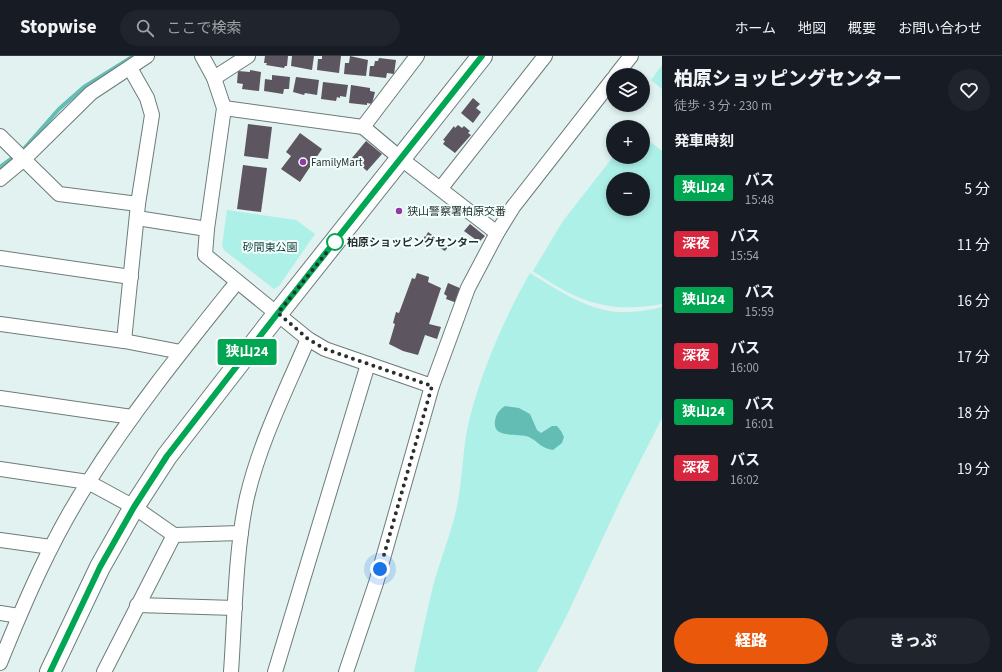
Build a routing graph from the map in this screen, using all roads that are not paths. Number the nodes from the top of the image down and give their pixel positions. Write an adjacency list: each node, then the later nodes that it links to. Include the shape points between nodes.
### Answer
1 (202, 56): 10 (street)
2 (248, 56): 10 (street)
3 (416, 56): 13 (street)
4 (482, 56): 15 (street)
5 (545, 56): 18 (street)
6 (631, 56): 9 (street)
7 (144, 57): 8 (street)
8 (130, 68): 16 (street, via 91,93); 19 (street, via 147,98 152,114)
9 (622, 68)
10 (214, 78): 12 (street)
11 (606, 88): 22 (street, via 531,183)
12 (224, 108): 13 (street); 21 (street)
13 (363, 126): 15 (street)
14 (0, 136): 16 (street)
15 (400, 158): 18 (street); 26 (street)
16 (24, 159): 17 (street); 19 (street, via 59,194)
17 (0, 179)
18 (441, 188): 22 (street)
19 (138, 204): 20 (street)
20 (137, 218): 21 (street); 24 (street)
21 (207, 229): 25 (street, via 205,255)
22 (497, 233): 32 (street, via 468,288)
23 (0, 258): 24 (street)
24 (131, 277): 29 (street)
25 (237, 282): 26 (street); 30 (street)
26 (278, 313): 28 (street); 37 (street, via 183,434)
27 (0, 324): 29 (street)
28 (308, 339): 31 (street, via 325,349); 38 (street, via 270,426 248,496)
29 (124, 341): 30 (street)
30 (181, 352): 34 (street)
31 (368, 364): 32 (street); 50 (street)
32 (432, 386): 51 (street, via 376,583)
33 (0, 398): 34 (street)
34 (132, 417): 36 (street)
35 (0, 469): 36 (street)
36 (88, 482): 37 (street); 41 (street)
37 (134, 507): 39 (street); 47 (street, via 100,567)
38 (241, 533): 39 (street); 43 (street)
39 (174, 535): 42 (street)
40 (0, 540): 41 (street)
41 (51, 547): 45 (street)
42 (137, 605): 43 (street); 48 (street)
43 (235, 608): 49 (street)
44 (0, 613): 45 (street)
45 (19, 616): 46 (street)
46 (0, 664)
47 (50, 672)
48 (104, 672)
49 (230, 672)
50 (275, 672)
51 (346, 672)

